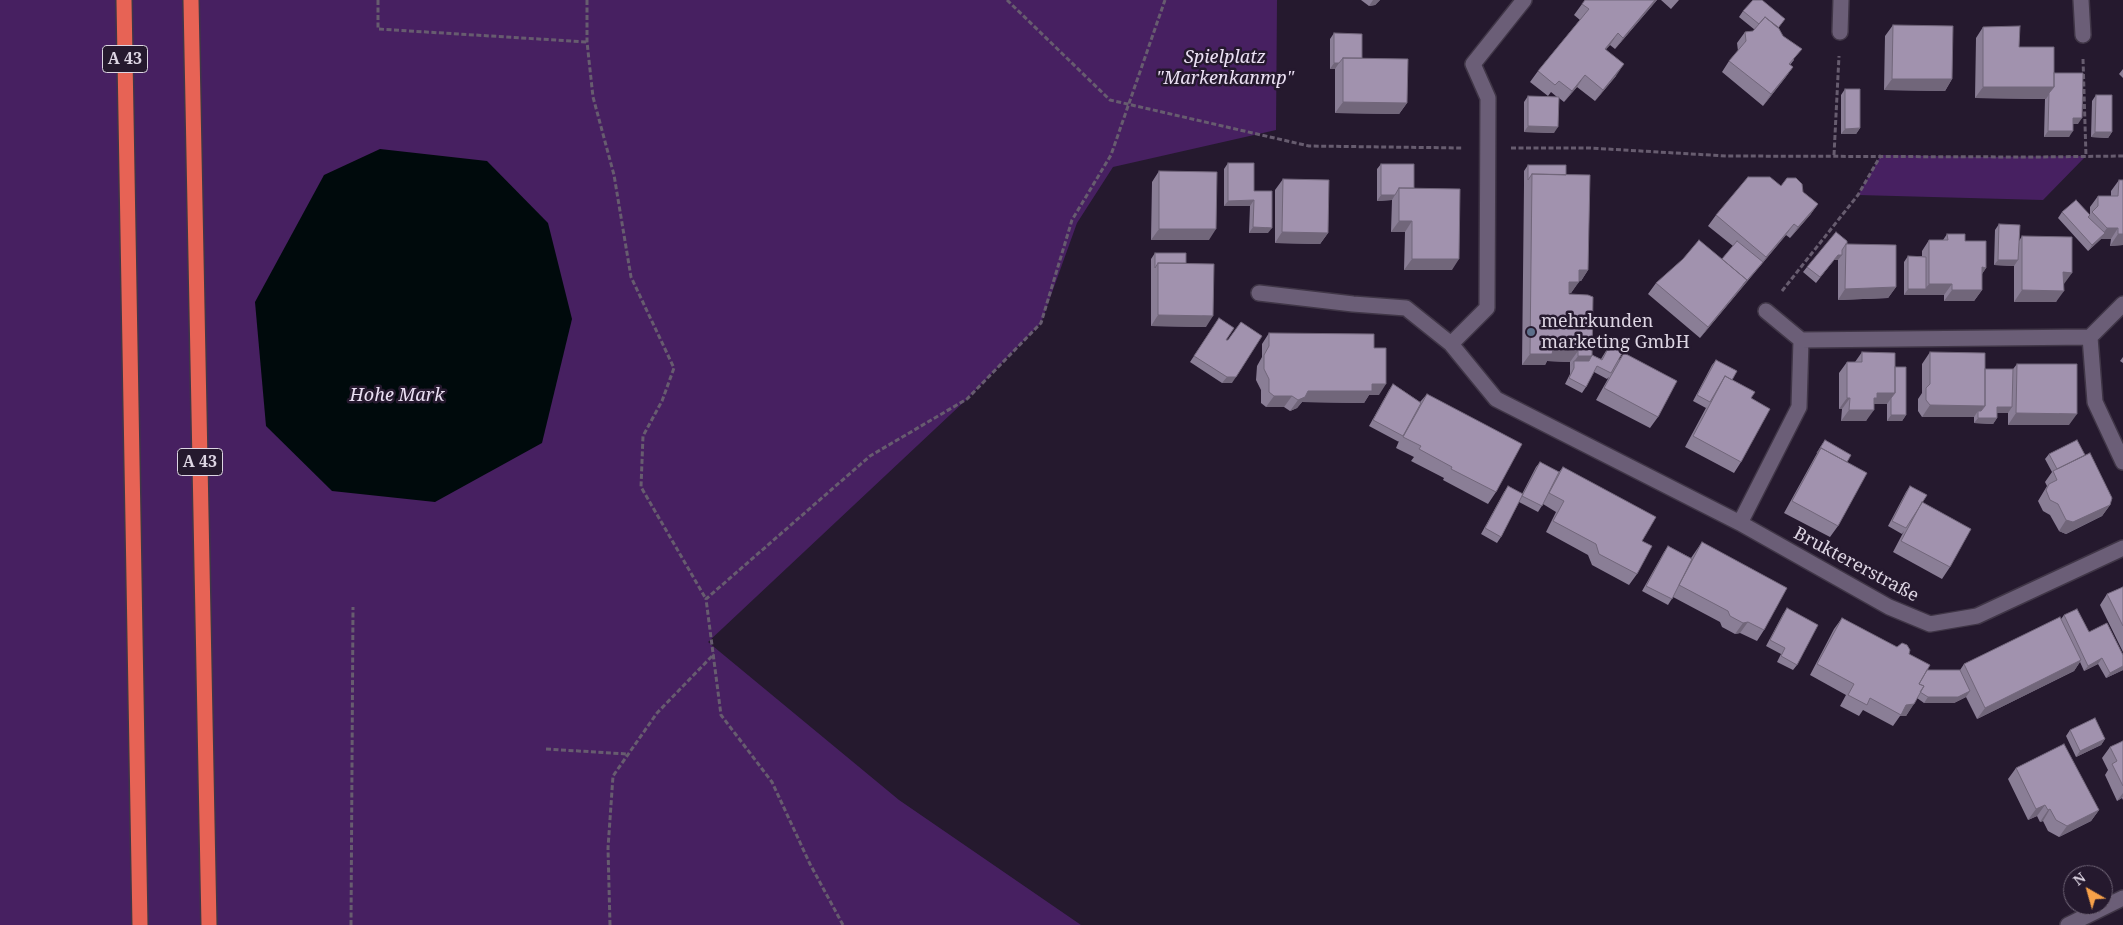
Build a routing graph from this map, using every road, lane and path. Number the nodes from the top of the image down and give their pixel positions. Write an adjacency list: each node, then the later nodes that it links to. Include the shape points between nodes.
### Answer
1 (124, 0): 34 (highway, A 43)
2 (191, 0): 35 (highway, A 43)
3 (378, 0): 12 (path, via 378,29)
4 (588, 0): 12 (path)
5 (1007, 0): 13 (path, via 1110,100)
6 (1166, 0): 13 (path)
7 (1524, 0): 14 (street, via 1473,64 1488,98)
8 (1841, 0): 10 (street)
9 (2081, 0): 11 (street)
10 (1840, 32): 15 (path)
11 (2083, 35): 17 (path)
12 (586, 42): 28 (path, via 592,97 614,175 630,277 674,368 662,401 643,436 641,487)
13 (1127, 104): 14 (path, via 1309,146); 28 (path, via 1111,155 1072,220 1040,323 968,399 870,456)
14 (1490, 148): 15 (path, via 1590,148 1726,156); 24 (street, via 1487,308)
15 (1834, 155): 16 (path)
16 (1881, 155): 17 (path); 21 (path, via 1858,195)
17 (2086, 156): 18 (path)
18 (2123, 156)
19 (1259, 293): 24 (street, Bruktererstraße, via 1406,308)
20 (2123, 304): 22 (street)
21 (1766, 312): 23 (street)
22 (2090, 337): 23 (street); 25 (street, via 2095,402)
23 (1801, 340): 26 (street, via 1799,407)
24 (1451, 344): 26 (street, Bruktererstraße, via 1496,399)
25 (2123, 462)
26 (1740, 523): 27 (street, Bruktererstraße, via 1889,607 1930,624 1977,616)
27 (2123, 548)
28 (706, 600): 30 (path)
29 (353, 606): 36 (path)
30 (714, 653): 32 (path, via 657,713); 38 (path, via 721,715 772,782)
31 (546, 749): 32 (path)
32 (627, 754): 37 (path, via 613,776 608,848)
33 (2123, 898): 39 (street)
34 (140, 925)
35 (209, 925)
36 (351, 925)
37 (610, 925)
38 (843, 925)
39 (2068, 925)

